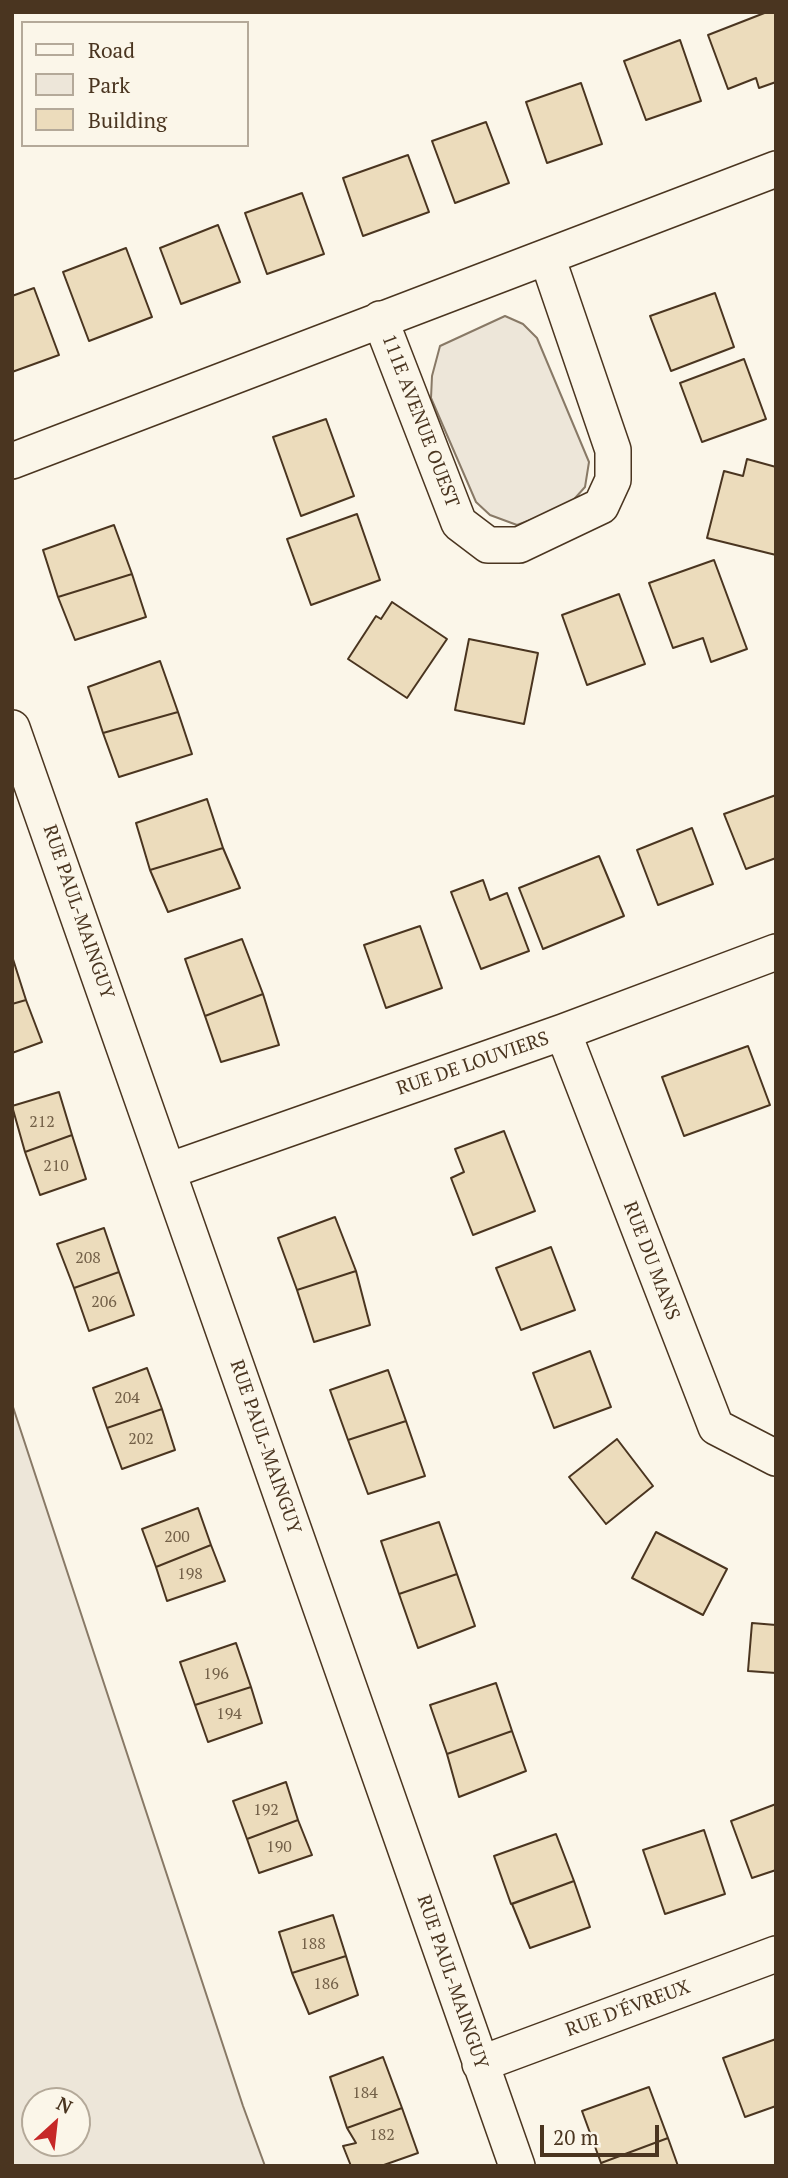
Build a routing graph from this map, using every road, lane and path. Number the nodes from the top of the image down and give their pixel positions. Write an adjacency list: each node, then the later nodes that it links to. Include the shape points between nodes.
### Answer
1 (776, 169): 2 (street, 111E AVENUE OUEST)
2 (547, 257): 3 (street, 111E AVENUE OUEST); 3 (street, 111E AVENUE OUEST, via 613,450 613,480 601,506 519,545 488,545 459,523)
3 (380, 320): 4 (street, 111E AVENUE OUEST)
4 (12, 461)
5 (12, 728): 8 (street, RUE PAUL-MAINGUY)
6 (776, 952): 7 (street, RUE DE LOUVIERS)
7 (563, 1032): 8 (street, RUE DE LOUVIERS); 9 (street, RUE DU MANS, via 716,1427)
8 (168, 1171): 11 (street, RUE PAUL-MAINGUY)
9 (776, 1458)
10 (776, 1954): 11 (street, RUE D'ÉVREUX)
11 (480, 2064): 12 (street, RUE PAUL-MAINGUY)
12 (517, 2166)

